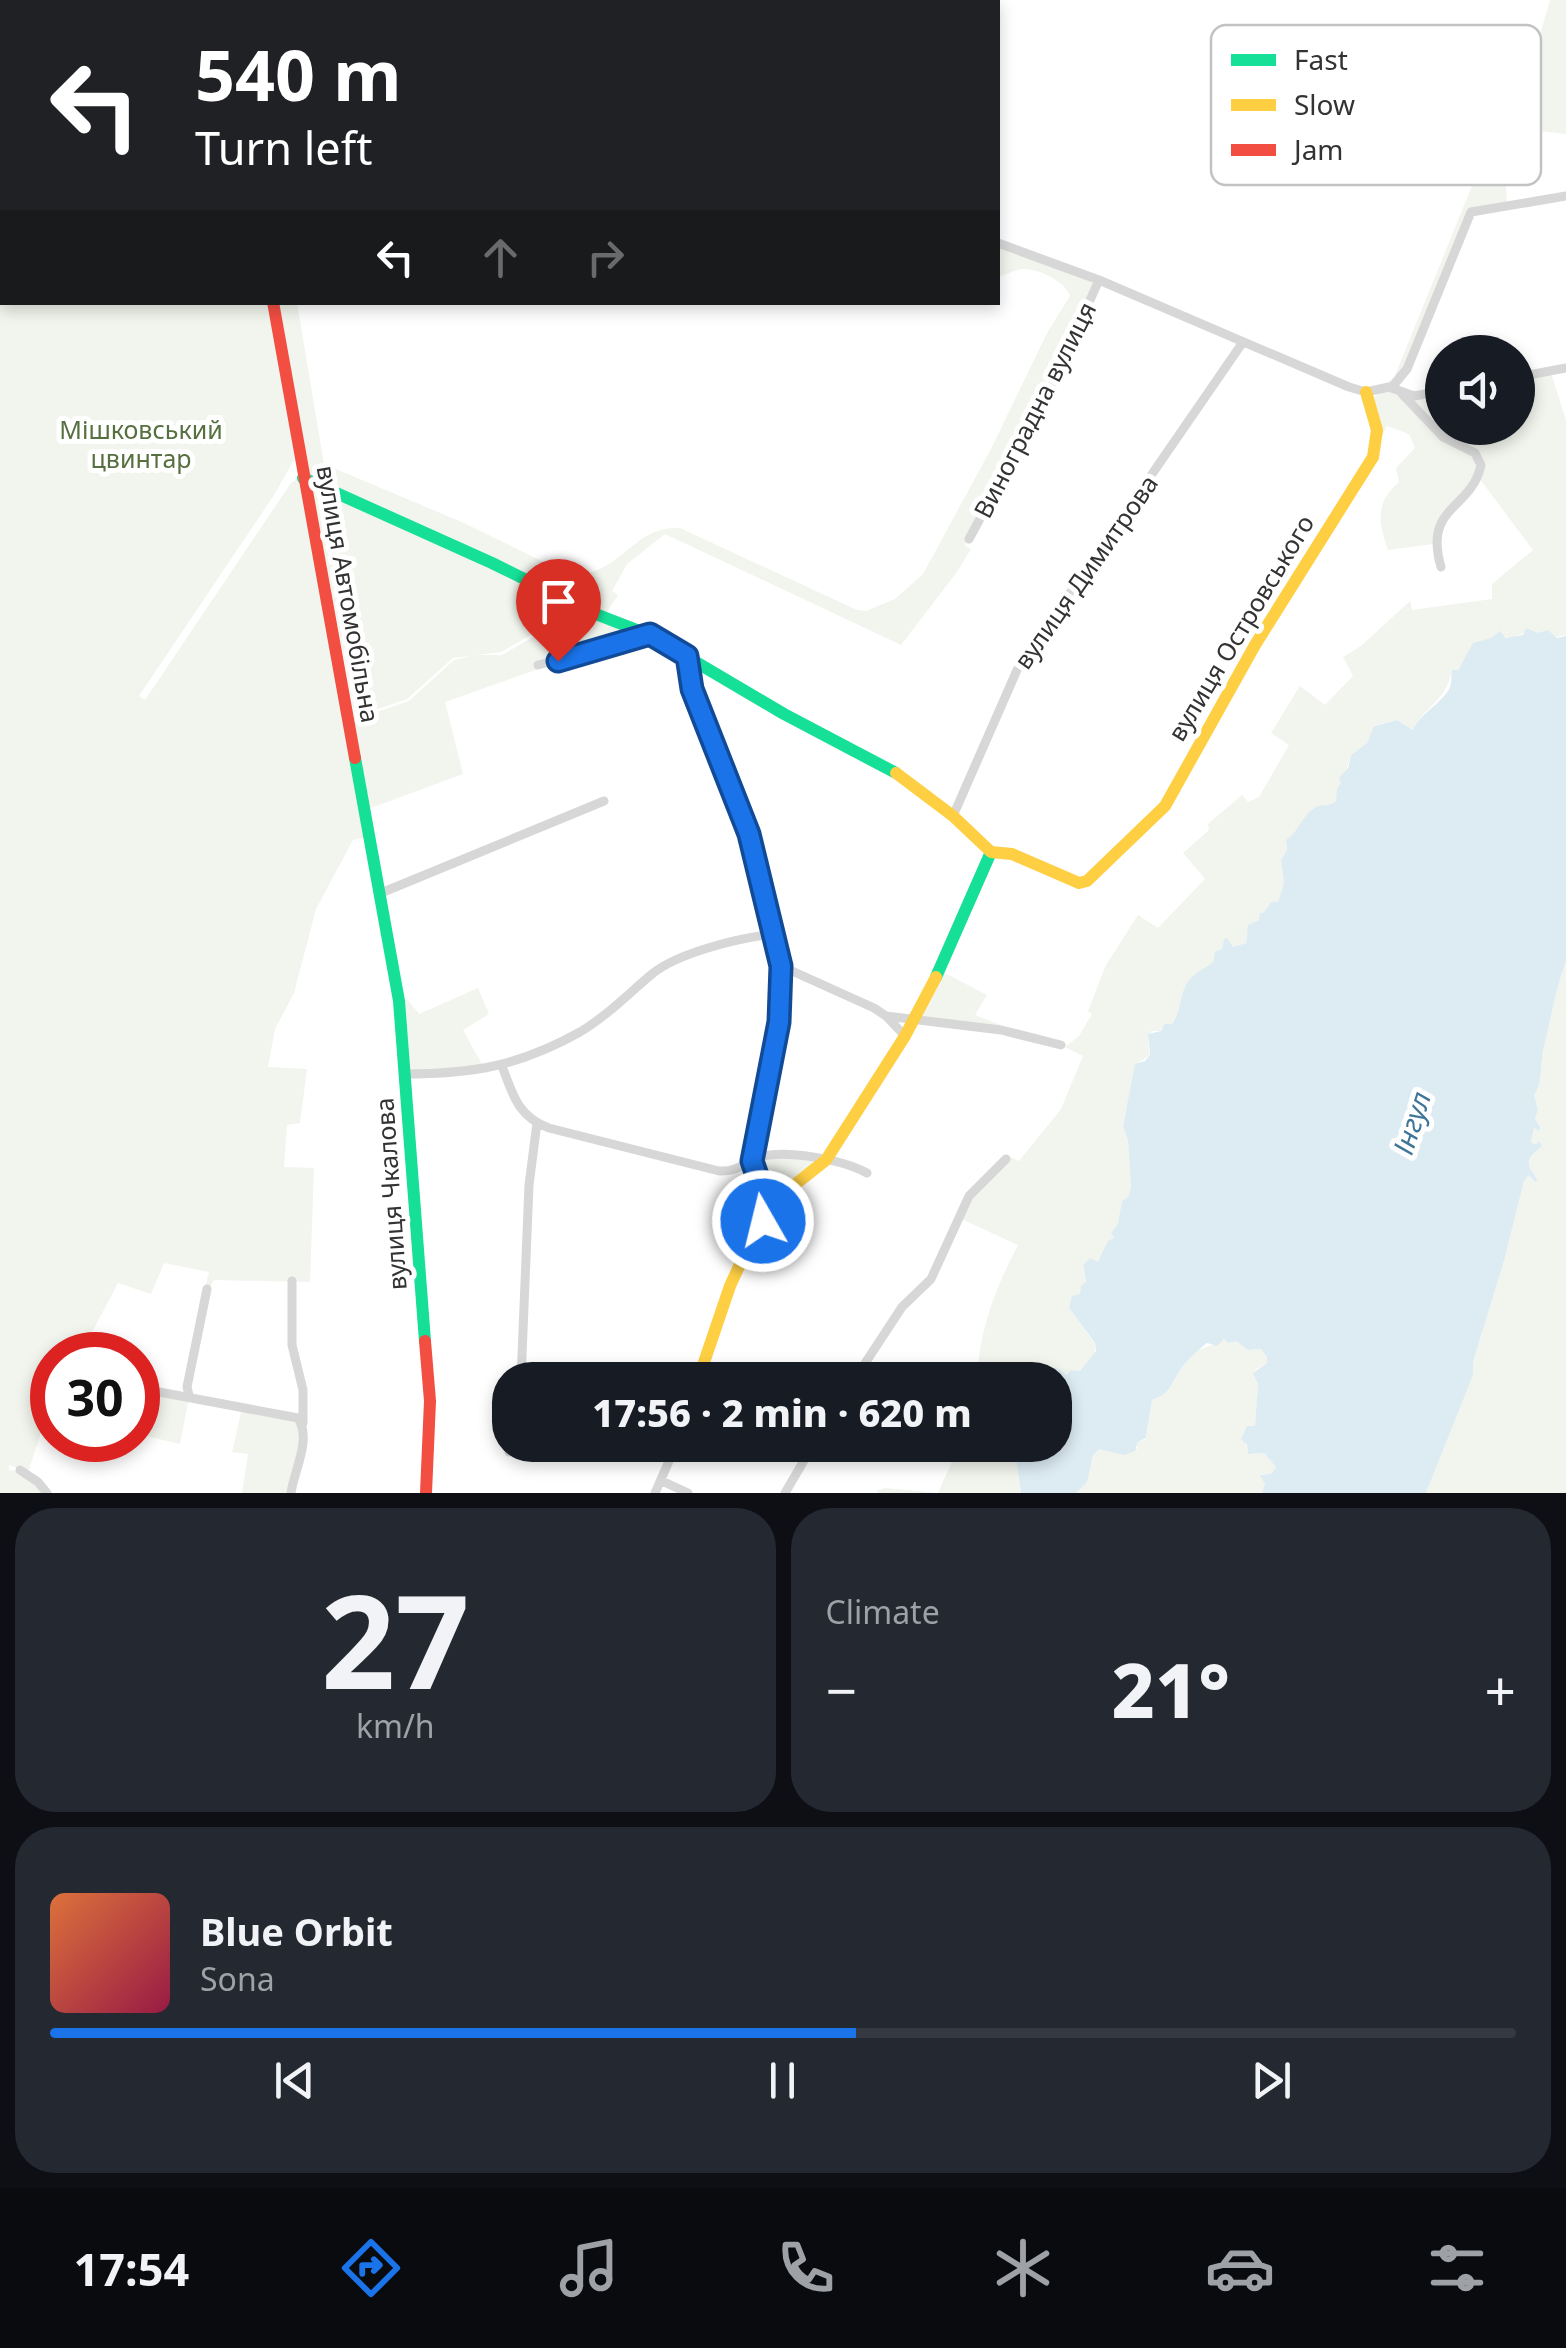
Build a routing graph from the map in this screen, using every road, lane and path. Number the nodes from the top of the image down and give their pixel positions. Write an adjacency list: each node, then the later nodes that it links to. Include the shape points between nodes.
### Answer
1 (1566, 196): 8 (street, via 1471,212)
2 (1000, 244): 3 (street)
3 (1099, 280): 5 (street); 12 (street, Виноградна вулиця)
4 (273, 305): 11 (street, вулиця Автомобільна)
5 (1243, 342): 9 (street); 20 (street, вулиця Димитрова, via 1017,670)
6 (1566, 368): 7 (street)
7 (1535, 374)
8 (1396, 390): 9 (street); 10 (street); 13 (street, via 1443,437 1479,459 1477,477 1435,537)
9 (1366, 392): 21 (street, вулиця Островського, via 1377,430 1373,457 1255,645 1166,806 1088,881)
10 (1425, 394)
11 (300, 471): 14 (street, via 593,613); 22 (street, вулиця Автомобільна)
12 (970, 540)
13 (1441, 567)
14 (650, 634): 15 (street); 16 (street)
15 (687, 656): 17 (street); 18 (street)
16 (538, 665)
17 (708, 668): 18 (street); 20 (street, via 895,772)
18 (692, 683): 23 (street, via 738,802)
19 (604, 801): 22 (street)
20 (953, 816): 21 (street)
21 (991, 852): 26 (street)
22 (381, 893): 30 (street, вулиця Чкалова)
23 (774, 934): 24 (street); 29 (street, via 665,966 580,1032)
24 (781, 966): 25 (street); 34 (street, via 779,1022)
25 (886, 1016): 26 (street); 27 (street)
26 (914, 1018): 27 (street); 28 (street)
27 (905, 1036): 33 (street)
28 (1061, 1046)
29 (502, 1066): 30 (street); 31 (street, via 515,1101)
30 (404, 1074): 53 (street, вулиця Чкалова, via 430,1401)
31 (536, 1123): 35 (street); 41 (street)
32 (1006, 1159): 43 (street, via 970,1196 931,1279)
33 (826, 1160): 34 (street); 36 (street); 38 (street, via 783,1194)
34 (752, 1161): 35 (street); 37 (street)
35 (736, 1170): 37 (street)
36 (867, 1173)
37 (759, 1182): 38 (street)
38 (763, 1221): 42 (street)
39 (292, 1281): 46 (street)
40 (207, 1289): 45 (street)
41 (521, 1362)
42 (705, 1362)
43 (866, 1362)
44 (160, 1391): 45 (street)
45 (189, 1395): 46 (street, via 292,1415)
46 (302, 1423): 52 (street)
47 (669, 1462): 50 (street)
48 (803, 1462): 56 (street)
49 (20, 1470): 51 (street)
50 (662, 1481): 54 (street); 55 (street)
51 (47, 1493)
52 (291, 1493)
53 (426, 1493)
54 (655, 1493)
55 (688, 1493)
56 (785, 1493)

